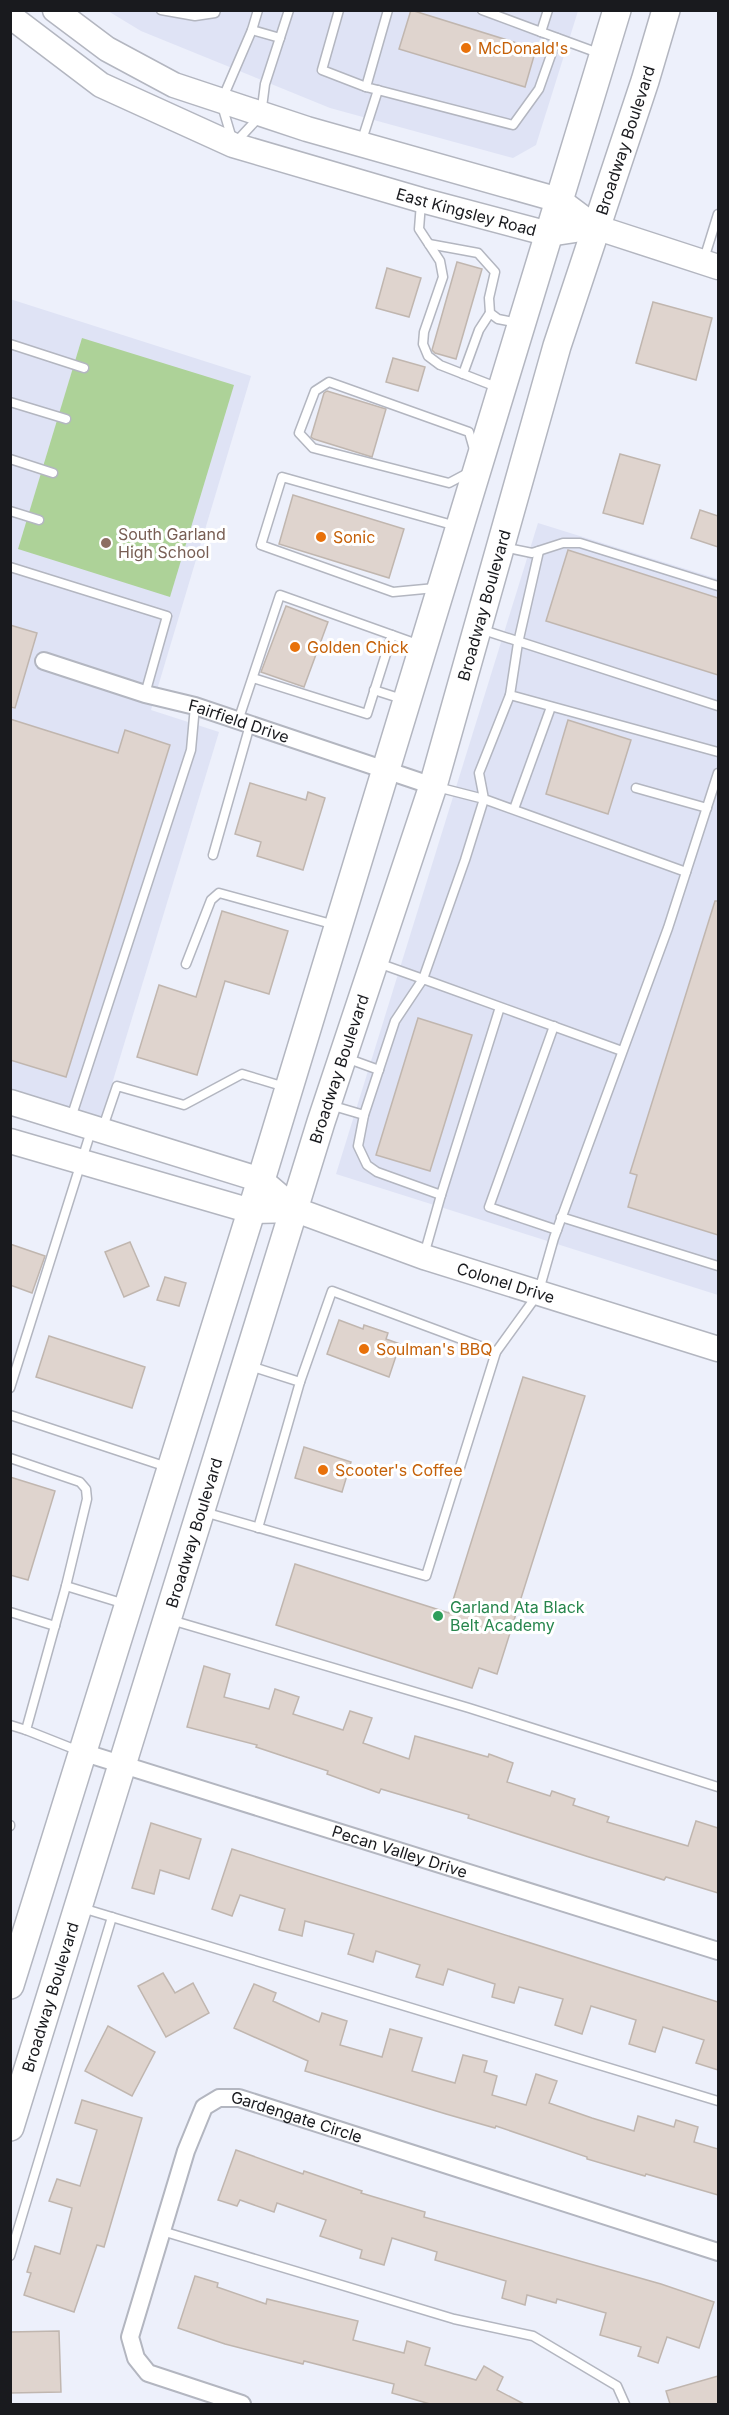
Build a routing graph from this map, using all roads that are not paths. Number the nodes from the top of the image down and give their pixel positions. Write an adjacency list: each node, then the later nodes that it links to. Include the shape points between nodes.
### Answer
1 (55, 10): 20 (main road, via 107,49 174,85)
2 (161, 10): 3 (lane, via 195,16)
3 (216, 10)
4 (258, 10): 13 (lane)
5 (289, 10): 15 (lane)
6 (339, 10): 18 (lane, via 322,70)
7 (388, 10): 18 (lane)
8 (482, 10): 14 (lane)
9 (548, 10): 14 (lane)
10 (617, 10): 17 (main road)
11 (666, 10): 27 (main road, Broadway Boulevard)
12 (10, 15): 23 (main road, East Kingsley Road, via 101,85)
13 (252, 30): 15 (lane); 20 (lane)
14 (541, 32): 16 (lane)
15 (280, 38): 21 (lane, via 265,84)
16 (557, 38): 17 (lane); 19 (lane, via 539,89 513,125)
17 (604, 55): 25 (main road)
18 (366, 87): 19 (lane)
19 (378, 90): 22 (lane)
20 (221, 102): 21 (main road); 23 (lane)
21 (261, 115): 22 (main road); 23 (lane)
22 (361, 144): 25 (main road)
23 (233, 145): 24 (main road, East Kingsley Road)
24 (421, 200): 29 (main road, East Kingsley Road); 30 (lane, via 419,229)
25 (559, 200): 27 (main road); 29 (main road)
26 (718, 214): 28 (lane)
27 (595, 226): 29 (main road, East Kingsley Road); 31 (main road); 43 (main road, Broadway Boulevard)
28 (717, 228): 31 (lane)
29 (549, 234): 33 (main road)
30 (429, 244): 32 (lane, via 478,253 492,266 495,272); 36 (lane, via 440,261 443,277 423,344 428,356)
31 (711, 264)
32 (490, 313): 33 (lane); 36 (lane, via 479,330)
33 (521, 324): 37 (main road)
34 (10, 344): 35 (lane)
35 (84, 368)
36 (463, 374): 37 (lane)
37 (501, 389): 41 (main road)
38 (10, 402): 39 (lane)
39 (66, 419)
40 (10, 459): 42 (lane)
41 (479, 467): 41 (lane, via 469,432 329,382 315,391 299,433 313,448 449,483); 43 (main road); 46 (main road)
42 (53, 473)
43 (518, 482): 47 (main road, Broadway Boulevard)
44 (10, 511): 45 (lane)
45 (39, 520)
46 (460, 527): 51 (main road); 51 (lane, via 282,477 261,545 393,592)
47 (500, 547): 48 (lane); 52 (main road, Broadway Boulevard)
48 (539, 551): 50 (lane, via 563,543 580,543); 54 (lane)
49 (10, 567): 59 (lane, via 167,616)
50 (718, 586)
51 (441, 588): 55 (main road)
52 (477, 628): 54 (lane); 69 (main road, Broadway Boulevard)
53 (392, 635): 55 (lane); 57 (lane, via 280,595); 58 (lane)
54 (518, 643): 60 (lane); 64 (lane)
55 (423, 646): 61 (main road)
56 (44, 661): 59 (street, Fairfield Drive)
57 (252, 678): 58 (lane, via 367,714); 65 (lane)
58 (374, 690): 61 (lane)
59 (145, 694): 62 (street, Fairfield Drive)
60 (510, 695): 63 (lane); 71 (lane, via 479,773)
61 (406, 700): 67 (main road)
62 (195, 706): 65 (street, Fairfield Drive); 89 (lane, via 191,750)
63 (551, 706): 66 (lane); 73 (lane)
64 (718, 706)
65 (244, 723): 67 (street, Fairfield Drive); 74 (lane)
66 (718, 752)
67 (385, 771): 69 (street, Fairfield Drive); 76 (main road)
68 (718, 773): 72 (lane)
69 (433, 786): 71 (lane); 77 (main road, Broadway Boulevard)
70 (636, 788): 72 (lane)
71 (484, 799): 73 (lane); 79 (lane)
72 (707, 808): 75 (lane)
73 (514, 809): 75 (lane)
74 (213, 855)
75 (686, 872): 82 (lane)
76 (335, 936): 77 (main road); 78 (lane, via 219,893 211,900); 85 (main road)
77 (375, 962): 79 (lane); 83 (main road, Broadway Boulevard)
78 (186, 964)
79 (423, 979): 80 (lane); 84 (lane, via 395,1021)
80 (500, 1006): 81 (lane); 93 (lane)
81 (554, 1026): 82 (lane); 97 (lane, via 489,1207)
82 (622, 1051): 96 (lane)
83 (343, 1057): 84 (lane); 87 (main road, Broadway Boulevard)
84 (379, 1070): 88 (lane)
85 (289, 1088): 89 (lane, via 242,1074 184,1105 117,1086); 92 (main road)
86 (10, 1102): 89 (main road, Colonel Drive)
87 (327, 1104): 88 (lane); 94 (main road, Broadway Boulevard)
88 (364, 1115): 93 (lane, via 358,1146 367,1166)
89 (88, 1126): 91 (lane); 92 (main road, Colonel Drive)
90 (10, 1141): 91 (main road, Colonel Drive)
91 (82, 1163): 95 (main road, Colonel Drive); 105 (lane)
92 (261, 1180): 94 (main road, Colonel Drive); 95 (main road)
93 (441, 1195): 98 (lane)
94 (296, 1209): 95 (main road, Colonel Drive); 98 (main road, Colonel Drive); 103 (main road, Broadway Boulevard)
95 (251, 1211): 108 (main road)
96 (561, 1217): 97 (lane); 99 (lane)
97 (557, 1230): 100 (lane)
98 (424, 1257): 100 (main road, Colonel Drive)
99 (718, 1266)
100 (538, 1294): 101 (main road, Colonel Drive); 102 (lane)
101 (718, 1349)
102 (496, 1352): 104 (lane, via 332,1291); 111 (lane, via 426,1576)
103 (246, 1365): 104 (lane); 109 (main road, Broadway Boulevard)
104 (300, 1382): 111 (lane)
105 (10, 1388)
106 (10, 1415): 108 (lane)
107 (10, 1458): 112 (lane, via 80,1482 86,1489)
108 (171, 1468): 109 (main road); 113 (main road)
109 (210, 1483): 110 (main road, Broadway Boulevard)
110 (201, 1511): 111 (lane); 115 (main road, Broadway Boulevard)
111 (258, 1528)
112 (66, 1586): 113 (lane); 116 (lane)
113 (129, 1605): 119 (main road)
114 (10, 1612): 116 (lane)
115 (168, 1619): 120 (main road, Broadway Boulevard); 121 (lane)
116 (55, 1626): 118 (lane)
117 (10, 1725): 118 (lane)
118 (26, 1730): 119 (lane)
119 (82, 1752): 120 (street, Pecan Valley Drive); 125 (main road)
120 (123, 1765): 122 (main road, Broadway Boulevard); 124 (street, Pecan Valley Drive)
121 (718, 1787)
122 (78, 1907): 123 (lane); 127 (main road, Broadway Boulevard)
123 (112, 1917): 126 (lane); 130 (lane)
124 (718, 1951)
125 (10, 1985)
126 (718, 2101)
127 (10, 2127)
128 (162, 2231): 129 (street, Gardengate Circle, via 204,2107 219,2098 239,2098); 131 (street, Gardengate Circle, via 130,2337 136,2358 148,2373); 132 (lane, via 454,2319 534,2336 616,2386)
129 (718, 2252)
130 (10, 2256)
131 (242, 2404)
132 (625, 2404)

